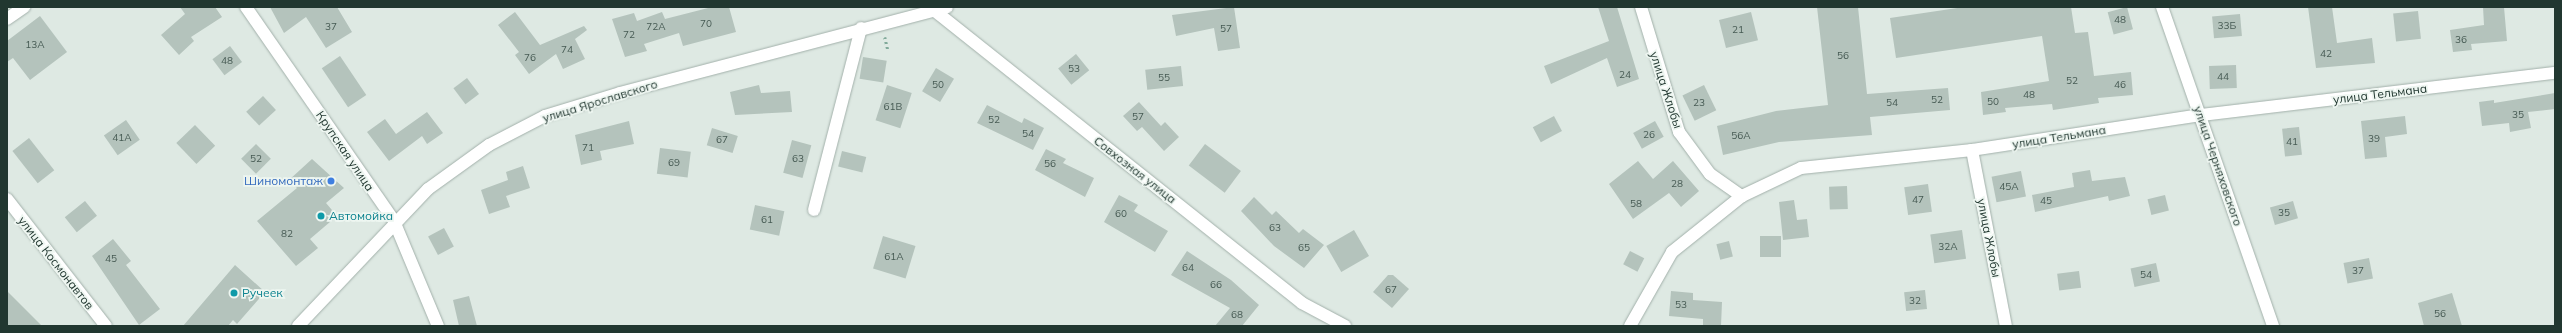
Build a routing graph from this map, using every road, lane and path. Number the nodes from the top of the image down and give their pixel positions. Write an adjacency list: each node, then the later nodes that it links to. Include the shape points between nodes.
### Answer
1 (24, 7): 7 (street)
2 (246, 7): 15 (street, Крупская улица)
3 (947, 7): 6 (street, улица Ярославского)
4 (1641, 7): 12 (street, улица Жлобы, via 1679,132 1710,174)
5 (2162, 7): 10 (street, улица Черняховского)
6 (932, 8): 8 (street, улица Ярославского); 19 (street, Совхозная улица, via 1302,303)
7 (7, 19)
8 (861, 28): 14 (street); 15 (street, улица Ярославского, via 545,116 489,145 428,189)
9 (2555, 73): 10 (street, улица Тельмана)
10 (2201, 114): 11 (street, улица Тельмана); 22 (street, улица Черняховского)
11 (1972, 150): 12 (street, улица Тельмана, via 1801,168); 21 (street, улица Жлобы)
12 (1742, 196): 20 (street, улица Тельмана, via 1672,252)
13 (7, 199): 16 (street, улица Космонавтов)
14 (814, 210)
15 (394, 221): 17 (street, улица Ярославского); 18 (street, Крупская улица)
16 (106, 326)
17 (298, 326)
18 (438, 326)
19 (1345, 326)
20 (1630, 326)
21 (2006, 326)
22 (2273, 326)

